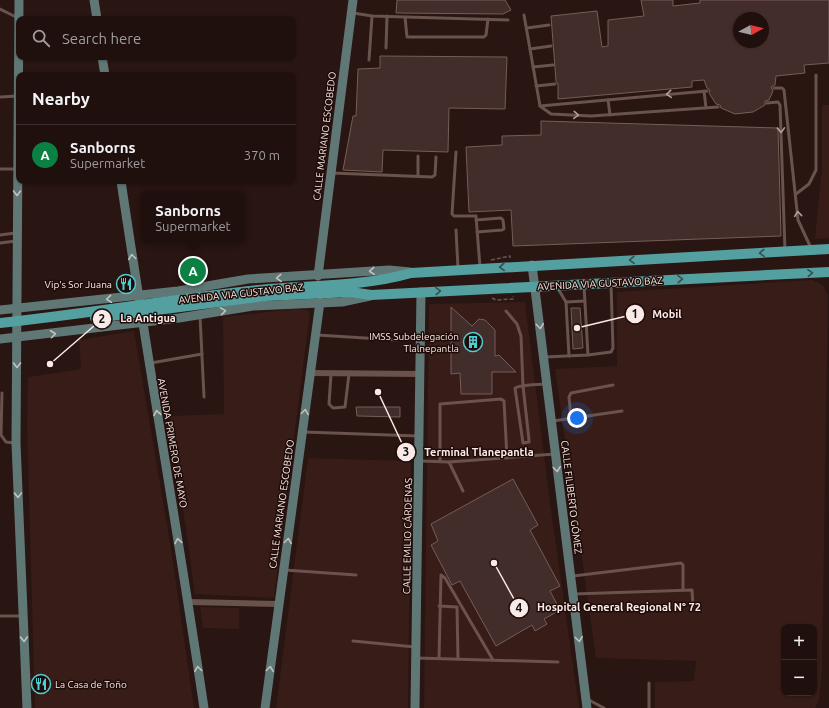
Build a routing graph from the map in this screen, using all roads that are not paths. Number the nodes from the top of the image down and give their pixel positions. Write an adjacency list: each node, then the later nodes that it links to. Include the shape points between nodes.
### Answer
1 (18, 0): 6 (street)
2 (94, 0): 7 (street)
3 (353, 0): 5 (street, CALLE MARIANO ESCOBEDO)
4 (0, 9): 11 (lane)
5 (351, 13): 8 (lane); 44 (street, CALLE MARIANO ESCOBEDO)
6 (18, 16)
7 (97, 16)
8 (372, 16): 9 (lane); 22 (lane)
9 (387, 16): 12 (lane); 18 (lane)
10 (524, 16): 16 (lane)
11 (16, 17)
12 (405, 17): 13 (lane); 13 (lane, via 407,37 484,37)
13 (488, 19): 14 (lane)
14 (508, 20)
15 (549, 25): 16 (lane)
16 (527, 28): 19 (lane)
17 (551, 46): 19 (lane)
18 (386, 48)
19 (530, 49): 24 (lane)
20 (18, 60): 25 (street)
21 (102, 60): 26 (street)
22 (369, 60)
23 (553, 65): 24 (lane)
24 (533, 67): 29 (lane)
25 (18, 72)
26 (104, 72)
27 (816, 75): 48 (lane, via 816,170 809,184)
28 (555, 84): 29 (lane)
29 (536, 86): 35 (lane)
30 (774, 88): 48 (lane, via 784,90)
31 (16, 96): 32 (lane)
32 (0, 97)
33 (608, 100): 35 (lane); 37 (lane, one-way to 33, via 706,91); 38 (lane)
34 (767, 103): 57 (lane, one-way to 57, via 778,102 780,105)
35 (540, 106): 38 (lane, one-way to 38, via 551,114)
36 (718, 107): 37 (lane)
37 (706, 108): 38 (lane)
38 (610, 115)
39 (456, 152): 49 (lane, via 452,214 474,215)
40 (418, 156): 45 (lane)
41 (436, 157): 45 (lane, via 434,176)
42 (0, 169): 43 (lane)
43 (16, 169)
44 (330, 173): 45 (lane); 63 (street, CALLE MARIANO ESCOBEDO)
45 (418, 176)
46 (17, 184): 53 (street, one-way to 53)
47 (121, 184): 72 (street, AVENIDA PRIMERO DE MAYO, one-way to 47)
48 (796, 194): 56 (lane, one-way to 48, via 798,220)
49 (476, 220): 51 (lane); 51 (lane, via 501,218 504,224 502,230)
50 (456, 230): 60 (lane)
51 (477, 232): 59 (lane)
52 (0, 235): 53 (lane)
53 (17, 237): 54 (lane); 76 (street)
54 (0, 243)
55 (829, 249): 56 (main road, AVENIDA VIA GUSTAVO BAZ)
56 (812, 250): 57 (main road, AVENIDA VIA GUSTAVO BAZ)
57 (786, 251): 58 (main road, AVENIDA VIA GUSTAVO BAZ, one-way to 58)
58 (532, 265): 59 (main road, AVENIDA VIA GUSTAVO BAZ, one-way to 59); 67 (street, CALLE FILIBERTO GÓMEZ)
59 (480, 268): 60 (main road, AVENIDA VIA GUSTAVO BAZ)
60 (458, 270): 61 (main road, AVENIDA VIA GUSTAVO BAZ)
61 (411, 272): 63 (street, AVENIDA VIA GUSTAVO BAZ, one-way to 63, via 389,270); 68 (main road, AVENIDA VIA GUSTAVO BAZ, via 388,279)
62 (829, 272): 64 (main road, AVENIDA VIA GUSTAVO BAZ, one-way to 62)
63 (318, 276): 69 (street, AVENIDA VIA GUSTAVO BAZ, one-way to 69, via 248,279)
64 (611, 283): 65 (main road, AVENIDA VIA GUSTAVO BAZ); 89 (lane, via 613,348 607,354)
65 (584, 284): 66 (main road, AVENIDA VIA GUSTAVO BAZ); 73 (lane)
66 (556, 286): 67 (main road, AVENIDA VIA GUSTAVO BAZ); 75 (lane)
67 (535, 287): 70 (main road, AVENIDA VIA GUSTAVO BAZ, one-way to 67); 91 (street, CALLE FILIBERTO GÓMEZ, one-way to 91)
68 (330, 288): 71 (main road, AVENIDA VIA GUSTAVO BAZ); 81 (main road, AVENIDA VIA GUSTAVO BAZ, via 257,290); 83 (main road, AVENIDA VIA GUSTAVO BAZ)
69 (178, 291): 72 (street, AVENIDA VIA GUSTAVO BAZ); 80 (street, via 174,293 172,308)
70 (421, 292): 71 (main road, AVENIDA VIA GUSTAVO BAZ); 96 (street, CALLE EMILIO CÁRDENAS)
71 (371, 295): 74 (street, AVENIDA VIA GUSTAVO BAZ, via 342,302)
72 (138, 296): 76 (street, AVENIDA VIA GUSTAVO BAZ, one-way to 76); 82 (street, AVENIDA PRIMERO DE MAYO)
73 (585, 301): 75 (lane); 89 (lane)
74 (320, 302): 79 (street, AVENIDA VIA GUSTAVO BAZ, one-way to 74, via 253,306); 84 (street, CALLE MARIANO ESCOBEDO)
75 (566, 302): 90 (lane)
76 (17, 309): 77 (street, AVENIDA VIA GUSTAVO BAZ); 85 (street)
77 (0, 310)
78 (506, 311): 99 (lane, via 520,330)
79 (200, 315): 80 (street, AVENIDA VIA GUSTAVO BAZ); 88 (lane)
80 (179, 318): 82 (street, AVENIDA VIA GUSTAVO BAZ)
81 (0, 323)
82 (142, 323): 85 (street, AVENIDA VIA GUSTAVO BAZ, one-way to 82); 92 (street, AVENIDA PRIMERO DE MAYO)
83 (0, 330)
84 (316, 335): 87 (lane); 93 (street, CALLE MARIANO ESCOBEDO)
85 (17, 338): 86 (street, AVENIDA VIA GUSTAVO BAZ); 107 (street, one-way to 107)
86 (0, 339)
87 (397, 340)
88 (202, 354): 92 (lane); 101 (lane)
89 (588, 355): 90 (lane)
90 (569, 356): 91 (lane)
91 (544, 357): 97 (street, CALLE FILIBERTO GÓMEZ)
92 (148, 363): 120 (street, AVENIDA PRIMERO DE MAYO, one-way to 92)
93 (311, 373): 94 (street); 105 (street, CALLE MARIANO ESCOBEDO, one-way to 93)
94 (331, 374): 95 (street); 95 (lane, via 329,404 333,408 345,407)
95 (349, 374): 96 (street)
96 (421, 374): 106 (street, CALLE EMILIO CÁRDENAS)
97 (547, 384): 99 (lane); 104 (street, CALLE FILIBERTO GÓMEZ)
98 (613, 385): 103 (lane, via 571,393)
99 (523, 386): 99 (lane, via 515,389 523,443 529,442)
100 (2, 393): 107 (lane, via 1,435 6,442)
101 (204, 397)
102 (622, 411): 103 (lane)
103 (571, 418): 104 (lane)
104 (551, 421): 108 (street, CALLE FILIBERTO GÓMEZ)
105 (302, 432): 106 (lane); 114 (street, CALLE MARIANO ESCOBEDO, one-way to 105)
106 (420, 436): 110 (street, CALLE EMILIO CÁRDENAS)
107 (16, 443): 126 (street, one-way to 126)
108 (555, 454): 109 (lane); 116 (street, CALLE FILIBERTO GÓMEZ, one-way to 116)
109 (507, 458): 111 (lane, via 504,401 501,399 440,404); 112 (lane)
110 (419, 460): 111 (lane); 128 (street, CALLE EMILIO CÁRDENAS)
111 (440, 461): 112 (lane)
112 (449, 462): 113 (lane)
113 (463, 491)
114 (284, 570): 115 (lane); 121 (street, CALLE MARIANO ESCOBEDO)
115 (356, 575)
116 (571, 577): 117 (lane, via 681,563); 118 (street, CALLE FILIBERTO GÓMEZ)
117 (683, 589): 118 (lane); 123 (lane, via 693,591)
118 (574, 594): 135 (street, CALLE FILIBERTO GÓMEZ, one-way to 135)
119 (457, 599): 122 (lane, via 441,575); 124 (lane); 132 (lane)
120 (189, 602): 121 (street); 137 (street, AVENIDA PRIMERO DE MAYO, one-way to 120)
121 (279, 604): 138 (street, CALLE MARIANO ESCOBEDO, one-way to 121)
122 (439, 606): 124 (lane); 130 (lane)
123 (694, 606)
124 (457, 607): 131 (lane)
125 (0, 616): 126 (lane)
126 (23, 616): 136 (street, one-way to 136)
127 (353, 641): 128 (lane)
128 (416, 647): 129 (street, CALLE EMILIO CÁRDENAS)
129 (415, 658): 130 (lane); 139 (street, CALLE EMILIO CÁRDENAS)
130 (439, 658): 131 (lane)
131 (458, 659): 132 (lane)
132 (493, 660): 133 (lane)
133 (558, 662)
134 (649, 683): 142 (lane)
135 (586, 698): 140 (street, CALLE FILIBERTO GÓMEZ); 141 (lane)
136 (27, 708)
137 (204, 708)
138 (265, 708)
139 (415, 708)
140 (587, 708)
141 (604, 708)
142 (649, 708)

